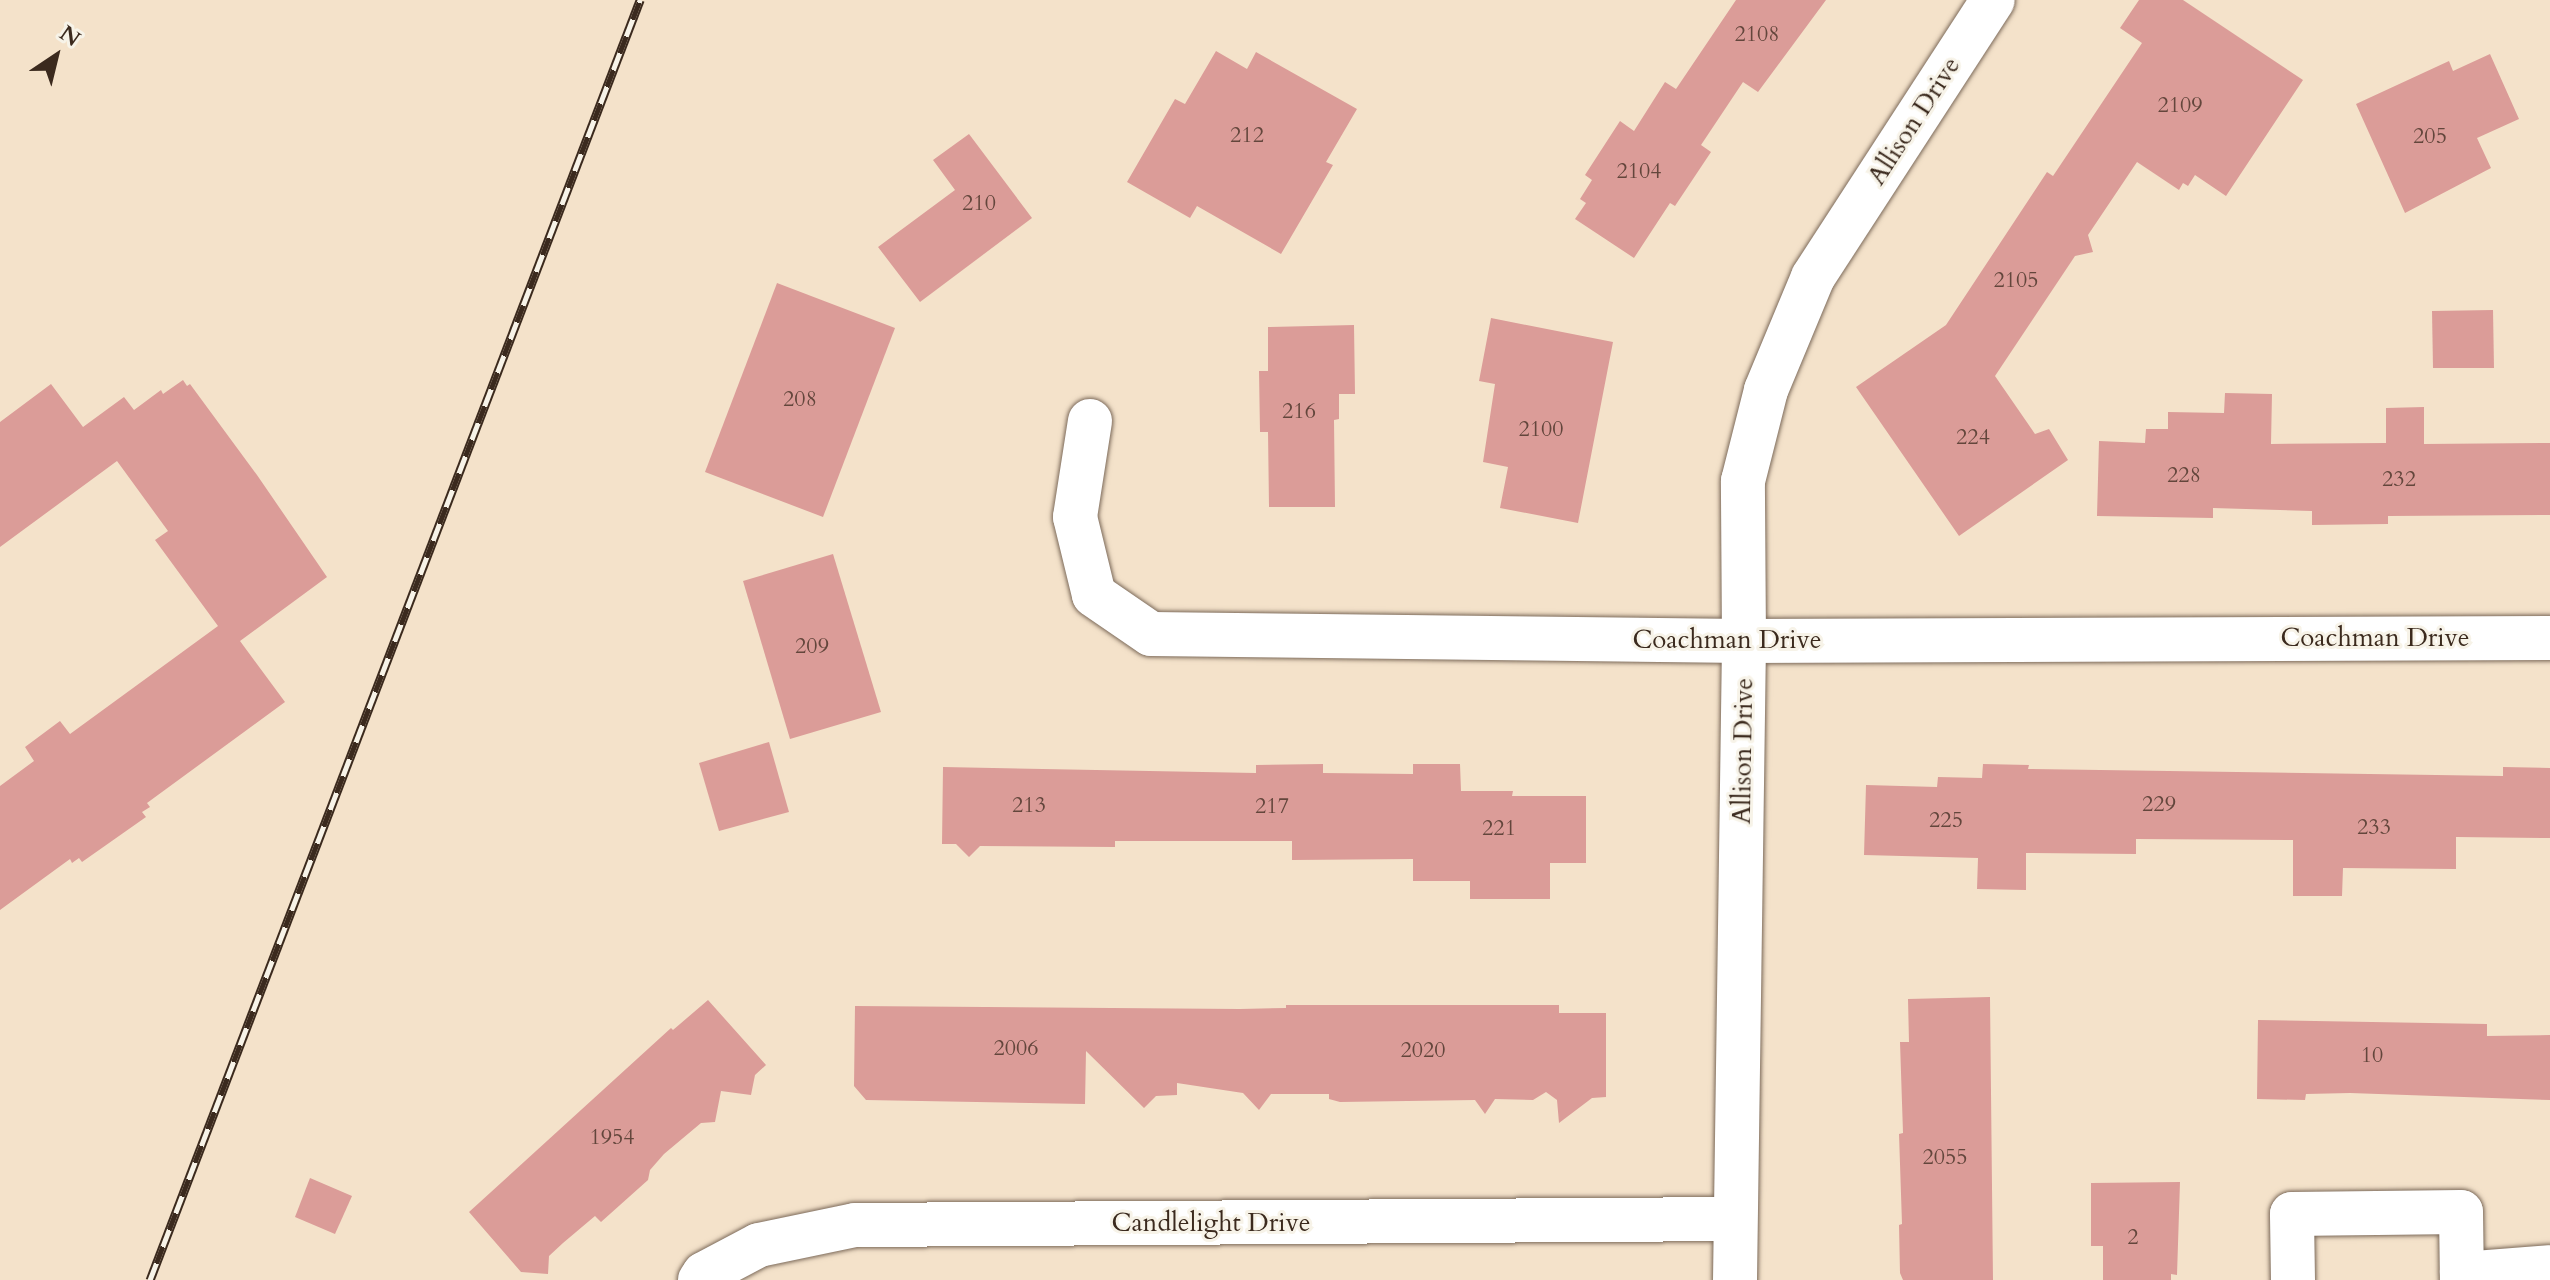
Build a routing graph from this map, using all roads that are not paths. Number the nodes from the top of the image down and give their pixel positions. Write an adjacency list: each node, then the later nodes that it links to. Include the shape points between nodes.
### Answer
1 (1993, 0): 4 (street, Allison Drive, via 1813,277 1766,390 1743,481)
2 (1090, 421): 4 (street, Coachman Drive, via 1075,517 1094,595 1151,634)
3 (2550, 638): 4 (street, Coachman Drive)
4 (1744, 641): 5 (street, Allison Drive)
5 (1735, 1219): 8 (street, Candlelight Drive, via 855,1225 759,1245); 9 (street, Allison Drive)
6 (2550, 1267): 7 (street)
7 (2462, 1277): 10 (street, via 2461,1212 2292,1214)
8 (700, 1280)
9 (1735, 1280)
10 (2293, 1280)

